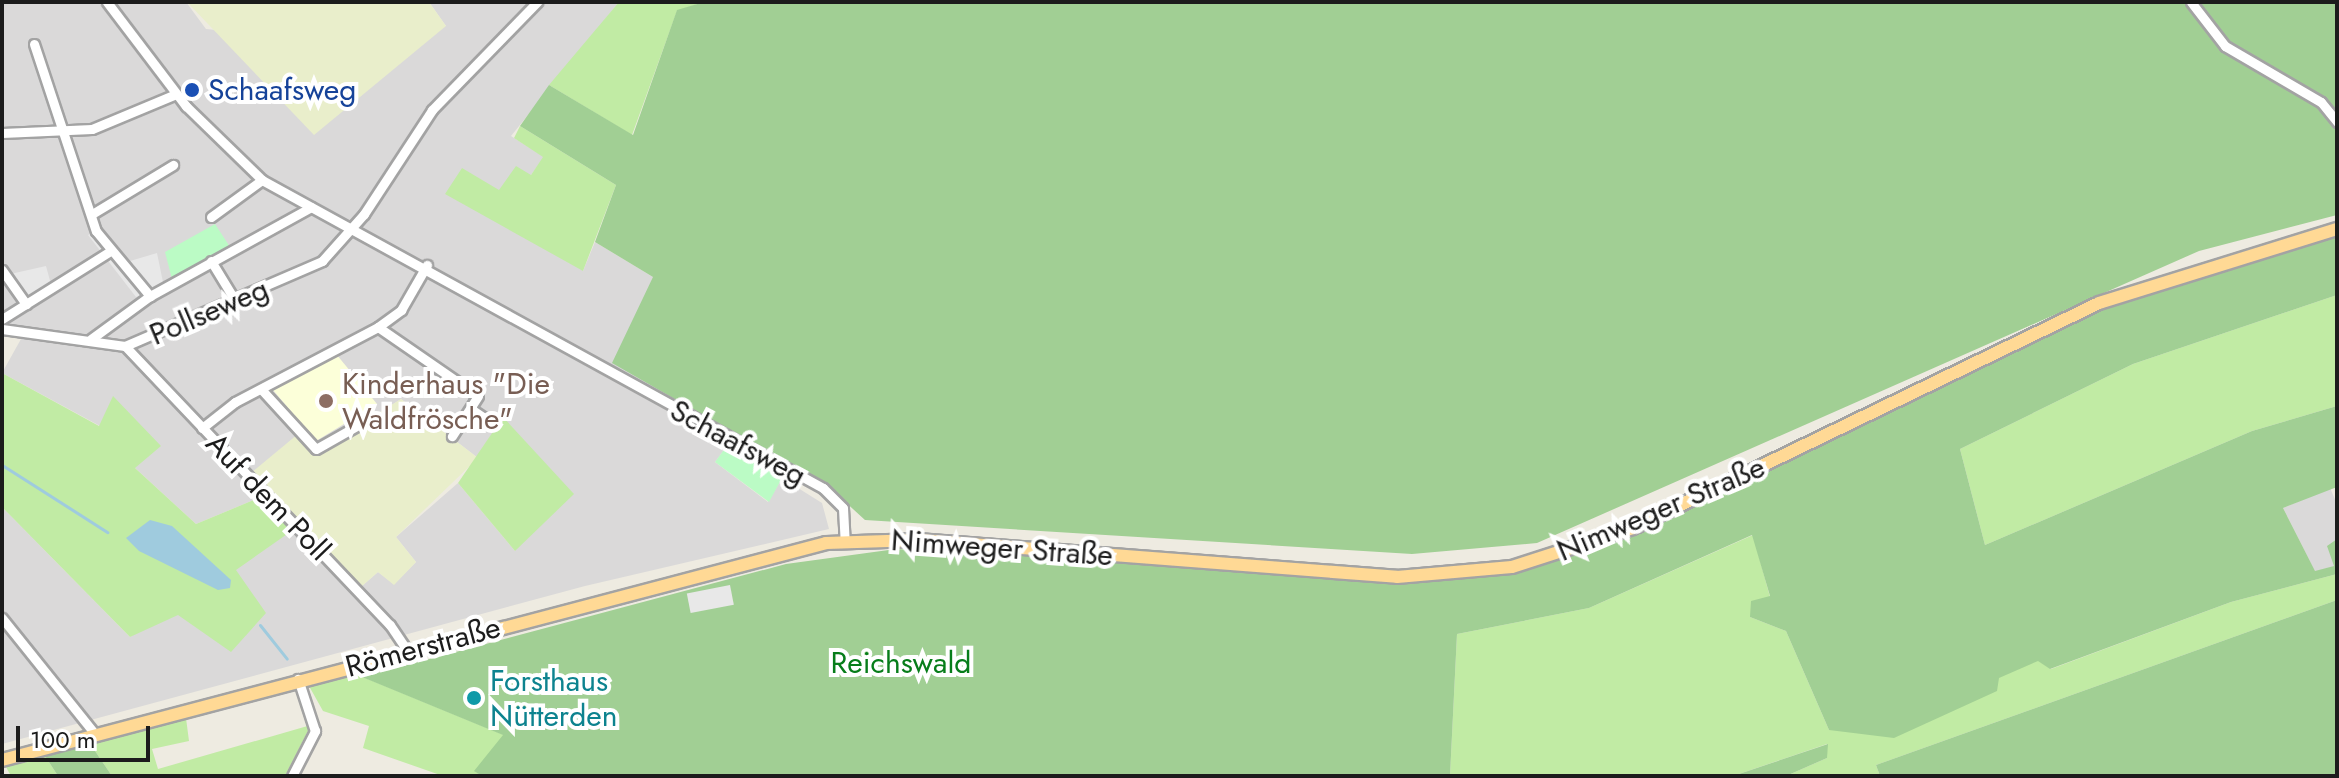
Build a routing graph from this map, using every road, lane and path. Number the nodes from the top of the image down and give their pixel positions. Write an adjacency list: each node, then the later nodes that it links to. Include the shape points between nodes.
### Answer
1 (107, 2): 5 (street, Schaafsweg)
2 (537, 2): 14 (street, Pollseweg, via 432,110)
3 (2191, 2): 6 (street, via 2225,46 2251,67 2294,84)
4 (34, 44): 8 (street)
5 (176, 94): 8 (street, via 131,117); 10 (street, Schaafsweg)
6 (2337, 122)
7 (2, 133): 8 (street)
8 (67, 133): 12 (street)
9 (173, 165): 12 (street)
10 (262, 180): 11 (street, Schaafsweg); 13 (street)
11 (311, 207): 14 (street, Schaafsweg); 17 (street)
12 (92, 214): 16 (street)
13 (211, 217)
14 (351, 229): 18 (street, Schaafsweg); 21 (street, Pollseweg, via 322,261)
15 (2337, 229): 34 (main road, Nimweger Straße, via 2099,303 1633,528 1512,567 1397,577 918,540)
16 (109, 252): 20 (street); 22 (street)
17 (211, 261): 20 (street); 21 (street)
18 (427, 265): 24 (street, via 401,310); 34 (street, Schaafsweg, via 823,488 843,508)
19 (2, 270): 22 (street)
20 (150, 296): 26 (street)
21 (236, 302): 27 (street, Pollseweg)
22 (26, 304): 23 (street)
23 (2, 319)
24 (378, 327): 28 (street); 29 (street, via 478,396)
25 (2, 329): 26 (street, Pollseweg)
26 (91, 339): 27 (street, Pollseweg)
27 (125, 346): 32 (street, Auf dem Poll)
28 (261, 389): 31 (street, via 316,449); 32 (street)
29 (471, 409): 30 (street); 33 (street)
30 (492, 423)
31 (360, 424)
32 (202, 428): 36 (street, Auf dem Poll, via 390,625)
33 (452, 436)
34 (845, 542): 36 (main road, Römerstraße, via 743,559)
35 (2, 618): 38 (street)
36 (408, 652): 37 (main road, Römerstraße)
37 (298, 679): 38 (main road, Römerstraße); 40 (street, via 315,731)
38 (95, 734): 39 (main road, Römerstraße)
39 (2, 760)
40 (292, 776)

